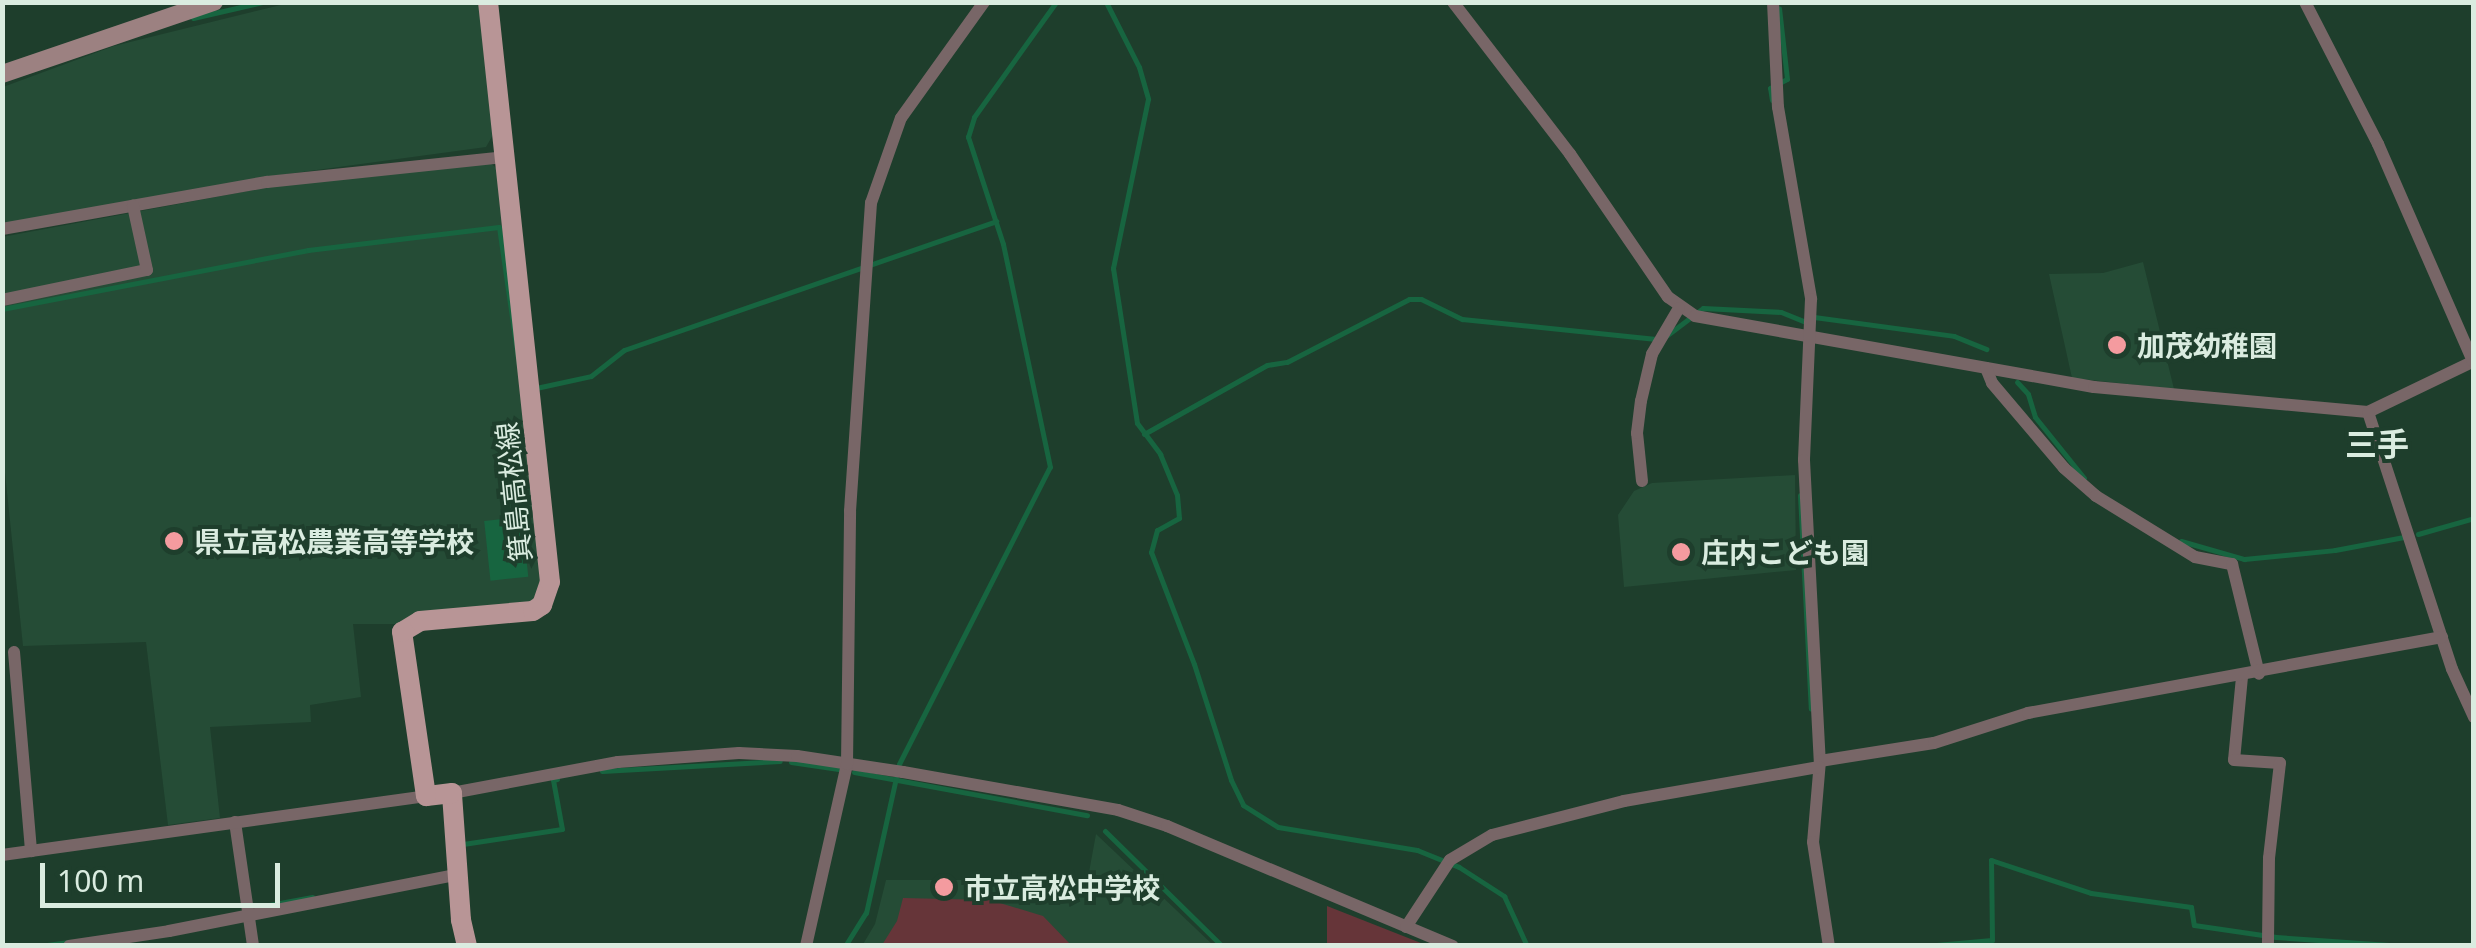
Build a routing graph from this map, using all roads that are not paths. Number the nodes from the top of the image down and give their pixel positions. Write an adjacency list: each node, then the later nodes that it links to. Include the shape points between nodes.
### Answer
1 (214, 2): 7 (main road)
2 (488, 2): 8 (main road, 箕島高松線)
3 (984, 2): 23 (street, via 918,90 894,132 874,190 847,600)
4 (1452, 2): 12 (street)
5 (1773, 2): 13 (street, via 1777,84 1809,267)
6 (2306, 2): 14 (street, via 2378,144)
7 (2, 74)
8 (504, 156): 9 (street, via 267,182); 26 (main road, 箕島高松線, via 550,582 542,606 533,610 420,621 402,632)
9 (133, 206): 10 (street); 11 (street, via 147,270)
10 (2, 229)
11 (2, 300)
12 (1689, 313): 13 (street); 17 (street, via 1652,354 1637,433)
13 (1810, 334): 15 (street); 24 (street, via 1806,546)
14 (2473, 361): 16 (street)
15 (1986, 368): 16 (street, via 2094,387); 20 (street, via 1992,384 2064,468 2096,496 2195,557 2232,564)
16 (2368, 412): 18 (street)
17 (1642, 481)
18 (2442, 637): 20 (street); 22 (street)
19 (14, 652): 28 (street)
20 (2260, 674): 21 (street)
21 (2242, 677): 24 (street, via 2028,713 1934,742); 33 (street, via 2234,760 2280,763 2269,858)
22 (2473, 716)
23 (847, 764): 25 (street, via 779,754 704,755 618,762); 32 (street, via 1118,810); 37 (street)
24 (1816, 766): 32 (street, via 1624,801 1477,842 1449,861); 39 (street, via 1813,842)
25 (452, 793): 26 (main road); 30 (main road)
26 (426, 796): 27 (street)
27 (235, 822): 28 (street); 31 (street)
28 (32, 850): 29 (street)
29 (2, 855)
30 (459, 874): 31 (street); 36 (main road)
31 (248, 916): 34 (street); 35 (street)
32 (1406, 927): 38 (street)
33 (2269, 939)
34 (69, 946)
35 (253, 946)
36 (467, 946)
37 (806, 946)
38 (1453, 946)
39 (1828, 946)

